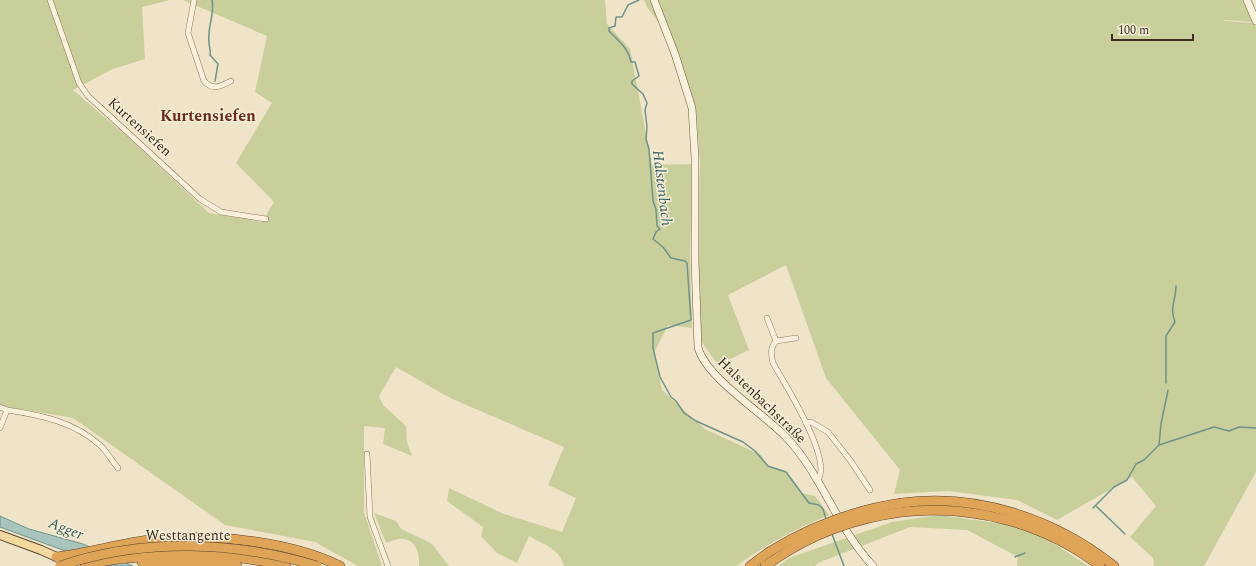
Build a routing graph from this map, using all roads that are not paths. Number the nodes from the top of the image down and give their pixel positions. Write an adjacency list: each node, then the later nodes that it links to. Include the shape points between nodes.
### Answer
1 (50, 0): 7 (street, Kurtensiefen, via 79,83 88,96 200,199 221,212)
2 (194, 0): 6 (street, via 188,33 204,81 208,86 216,88)
3 (654, 0): 17 (street, Halstenbachstraße, via 692,108 700,356 712,371 787,438)
4 (1247, 0): 5 (street)
5 (1256, 21)
6 (231, 81)
7 (266, 219)
8 (767, 318): 10 (street)
9 (796, 338): 10 (street)
10 (776, 341): 13 (street, via 772,345 773,362)
11 (0, 407): 12 (street)
12 (7, 410): 14 (street); 16 (street, via 38,414 70,425 100,446)
13 (806, 423): 17 (street, via 818,449 822,466 821,478); 18 (street, via 811,422 828,432)
14 (0, 428)
15 (367, 454): 31 (street, via 370,516)
16 (118, 468)
17 (817, 481): 34 (street, Halstenbachstraße, via 854,544)
18 (870, 490)
19 (902, 508): 21 (highway, bridge, via 859,511 839,517 799,534); 35 (highway, via 974,513 1000,519 1044,534); 36 (highway, via 944,502 1008,511 1058,530 1090,548)
20 (0, 535): 23 (main road)
21 (771, 556): 32 (highway); 33 (highway)
22 (74, 561): 23 (highway); 30 (highway, via 90,552 117,545 150,540 203,538 248,541 294,550)
23 (58, 562): 29 (highway, Westtangente, bridge, via 122,550 188,546 254,550)
24 (124, 565): 26 (highway); 27 (highway, via 212,562)
25 (85, 566): 28 (highway, Westtangente, via 128,558 196,553 253,559)
26 (111, 566)
27 (237, 566)
28 (286, 566)
29 (317, 566)
30 (340, 566)
31 (388, 566)
32 (750, 566)
33 (765, 566)
34 (873, 566)
35 (1100, 566)
36 (1114, 566)

